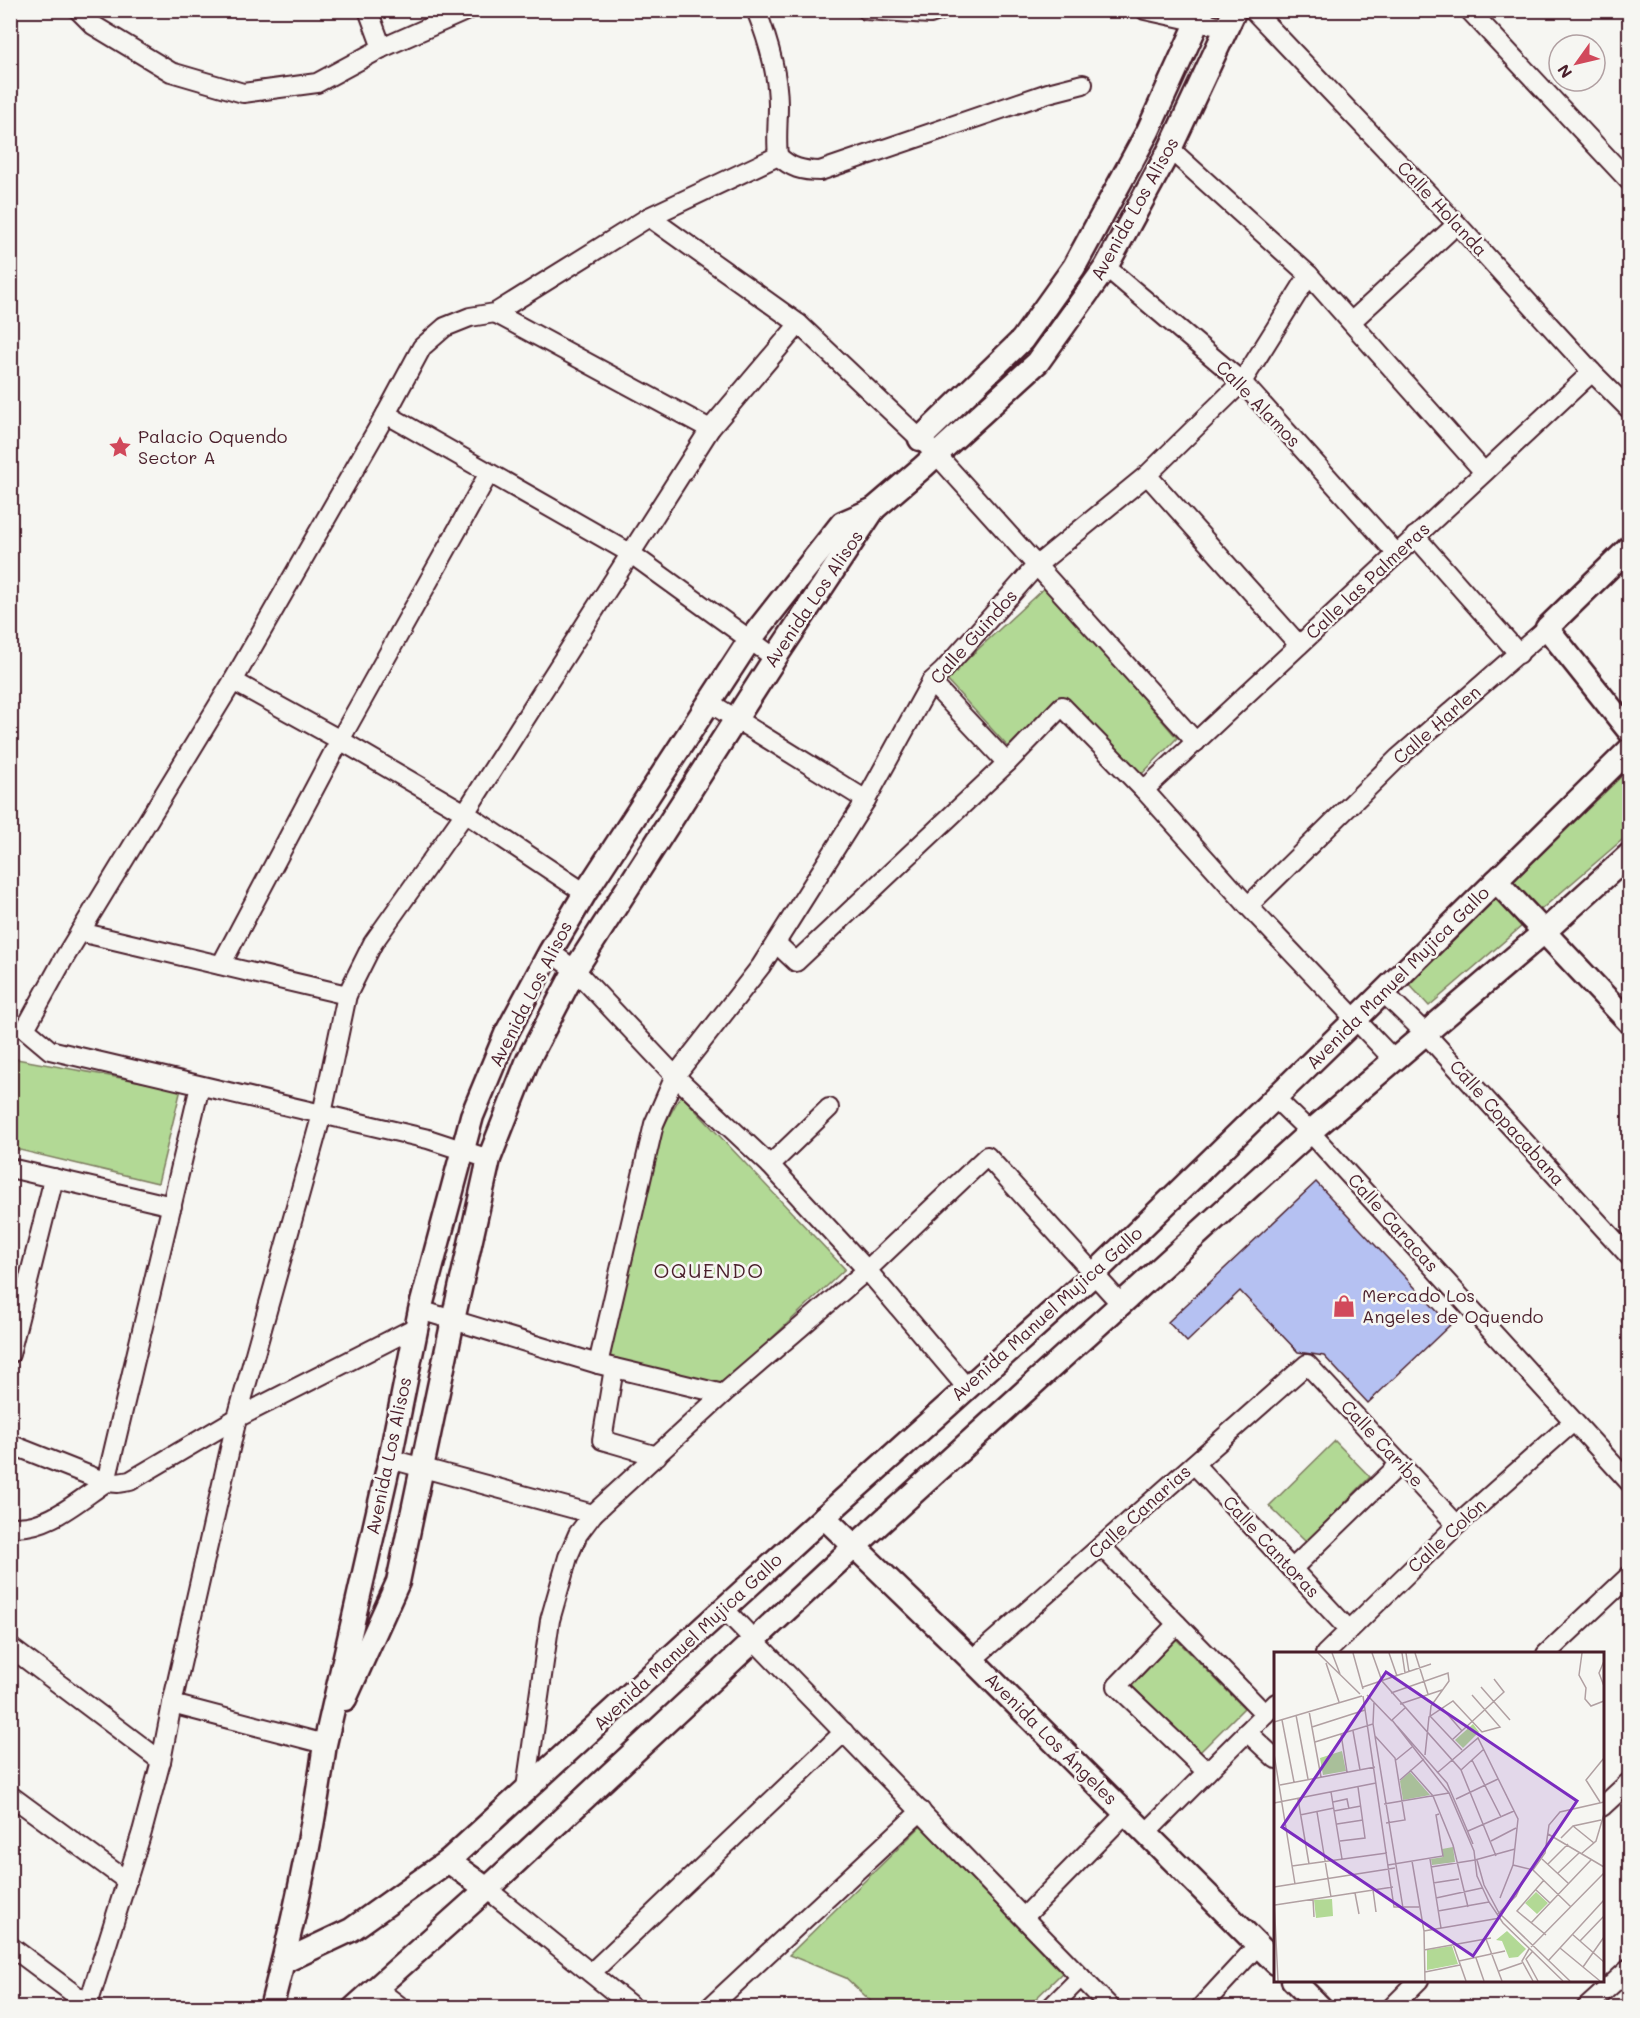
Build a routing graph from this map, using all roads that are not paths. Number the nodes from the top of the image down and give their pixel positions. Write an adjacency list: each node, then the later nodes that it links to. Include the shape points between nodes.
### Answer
1 (78, 10): 12 (street, via 93,25 171,72 243,93 317,83)
2 (368, 10): 12 (street)
3 (468, 10): 12 (street)
4 (756, 10): 15 (street, via 776,75)
5 (866, 10): 6 (street, via 930,14)
6 (942, 10)
7 (1145, 10): 10 (street)
8 (1253, 10): 18 (street, Calle Holanda)
9 (1469, 10): 16 (street)
10 (1202, 16): 11 (street); 29 (street, Avenida Los Alisos, via 1148,131 1074,267 1022,340)
11 (1231, 19): 14 (street, Avenida Los Alisos)
12 (382, 48)
13 (1083, 84): 15 (street, via 819,171 797,169)
14 (1170, 149): 19 (street, Avenida Los Alisos); 20 (street)
15 (778, 156): 17 (street)
16 (1629, 182)
17 (649, 217): 21 (street); 23 (street)
18 (1457, 224): 22 (street); 24 (street, Calle Holanda)
19 (1106, 267): 25 (street, Calle Alamos); 29 (street, Avenida Los Alisos, via 1038,362)
20 (1309, 275): 22 (street); 25 (street, Calle Guindos)
21 (495, 313): 27 (street, via 470,316 445,327 422,347); 28 (street)
22 (1351, 322): 30 (street)
23 (799, 324): 28 (street); 29 (street)
24 (1592, 372): 26 (street, Calle Holanda); 30 (street, Calle las Palmeras)
25 (1242, 382): 32 (street, Calle Guindos); 37 (street, Calle Alamos)
26 (1629, 410)
27 (386, 414): 31 (street); 44 (street)
28 (711, 429): 36 (street)
29 (928, 447): 33 (street, Avenida Los Alisos); 38 (street)
30 (1484, 472): 34 (street, Calle las Palmeras)
31 (489, 473): 36 (street); 49 (street)
32 (1147, 474): 38 (street, Calle Guindos); 41 (street)
33 (874, 509): 40 (street, Avenida Los Alisos, via 842,523); 43 (street, Avenida Los Alisos)
34 (1415, 536): 37 (street, Calle las Palmeras); 42 (street)
35 (1629, 547): 39 (street, Calle Harlen)
36 (630, 553): 40 (street); 55 (street)
37 (1396, 554): 41 (street, Calle las Palmeras)
38 (1037, 566): 45 (street, Calle Guindos); 50 (street)
39 (1547, 628): 42 (street, Calle Harlen); 48 (street)
40 (749, 641): 43 (street); 46 (street, Avenida Los Alisos)
41 (1299, 645): 50 (street, Calle las Palmeras)
42 (1519, 654): 59 (street, Calle Harlen, via 1398,758)
43 (775, 658): 47 (street, Avenida Los Alisos)
44 (233, 681): 49 (street); 60 (street)
45 (931, 682): 52 (street); 54 (street, Calle Guindos)
46 (710, 703): 47 (street); 58 (street, Avenida Los Alisos)
47 (736, 719): 54 (street); 65 (street, Avenida Los Alisos)
48 (1629, 732)
49 (340, 740): 55 (street); 64 (street)
50 (1196, 742): 53 (street, Calle las Palmeras)
51 (1629, 749): 57 (street, Avenida Manuel Mujica Gallo)
52 (1007, 763): 53 (street, via 1062,706); 62 (street, via 796,963)
53 (1144, 790): 59 (street)
54 (866, 800): 62 (street, Calle Guindos)
55 (465, 813): 58 (street); 67 (street, via 373,944)
56 (1629, 854): 61 (street)
57 (1496, 880): 61 (street); 66 (street, Avenida Manuel Mujica Gallo)
58 (585, 893): 63 (street, Avenida Los Alisos)
59 (1248, 906): 68 (street)
60 (80, 932): 64 (street); 73 (street, via 26,1029 50,1050)
61 (1544, 932): 69 (street); 70 (street)
62 (776, 943): 72 (street, Calle Guindos)
63 (550, 952): 65 (street); 78 (street, Avenida Los Alisos, via 506,1034)
64 (221, 965): 67 (street)
65 (575, 970): 72 (street); 79 (street, Avenida Los Alisos, via 528,1060)
66 (1383, 992): 68 (street, Avenida Manuel Mujica Gallo); 70 (street, Calle Copacabana)
67 (347, 995): 76 (street)
68 (1355, 1020): 71 (street); 74 (street, Avenida Manuel Mujica Gallo)
69 (1629, 1023)
70 (1425, 1033): 71 (street); 84 (street, Calle Copacabana)
71 (1394, 1060): 77 (street)
72 (675, 1076): 80 (street); 92 (street, Calle Guindos, via 654,1124)
73 (200, 1086): 76 (street); 83 (street)
74 (1275, 1098): 77 (street, Calle Caracas); 86 (street, Avenida Manuel Mujica Gallo)
75 (829, 1107): 80 (street)
76 (322, 1114): 78 (street); 95 (street)
77 (1310, 1132): 87 (street); 96 (street, Calle Caracas)
78 (462, 1150): 79 (street); 88 (street, Avenida Los Alisos)
79 (489, 1159): 89 (street, Avenida Los Alisos)
80 (770, 1165): 85 (street)
81 (10, 1168): 82 (street)
82 (54, 1178): 83 (street); 90 (street)
83 (172, 1206): 103 (street)
84 (1629, 1257)
85 (867, 1270): 86 (street, via 987,1156); 93 (street); 94 (street)
86 (1094, 1274): 87 (street); 93 (street, Avenida Manuel Mujica Gallo)
87 (1121, 1304): 110 (street)
88 (418, 1319): 89 (street); 95 (street); 99 (street, Avenida Los Alisos)
89 (453, 1320): 92 (street); 102 (street, Avenida Los Alisos)
90 (10, 1354)
91 (1307, 1364): 100 (street, Calle Canarias); 101 (street, Calle Caribe)
92 (606, 1366): 94 (street); 98 (street, Calle Guindos, via 602,1440)
93 (967, 1388): 106 (street, Avenida Manuel Mujica Gallo)
94 (723, 1394): 98 (street)
95 (237, 1418): 103 (street, via 130,1481); 121 (street)
96 (1573, 1422): 104 (street, Calle Caracas); 107 (street, Calle Colón)
97 (10, 1444): 103 (street)
98 (657, 1456): 105 (street)
99 (390, 1459): 102 (street); 125 (street, Avenida Los Alisos)
100 (1194, 1464): 109 (street, Calle Canarias); 111 (street, Calle Cantoras)
101 (1400, 1464): 107 (street, Calle Caribe); 111 (street)
102 (422, 1466): 105 (street); 125 (street, Avenida Los Alisos, via 398,1582)
103 (106, 1482): 108 (street, via 33,1526)
104 (1629, 1483)
105 (593, 1514): 130 (street, via 571,1549 550,1620)
106 (824, 1517): 110 (street, Avenida Los Ángeles); 113 (street, Avenida Manuel Mujica Gallo)
107 (1457, 1525): 115 (street, Calle Colón)
108 (10, 1526)
109 (1101, 1546): 114 (street); 120 (street, Calle Canarias)
110 (854, 1547): 116 (street); 120 (street, Avenida Los Ángeles)
111 (1292, 1569): 115 (street, Calle Cantoras)
112 (1629, 1575): 119 (street)
113 (724, 1609): 116 (street); 130 (street, Avenida Manuel Mujica Gallo)
114 (1178, 1624): 122 (street); 128 (street, via 1117,1686)
115 (1349, 1630): 118 (street, Calle Colón)
116 (756, 1641): 123 (street); 138 (street)
117 (10, 1647): 127 (street)
118 (1326, 1652)
119 (1547, 1652)
120 (972, 1660): 134 (street, Avenida Los Ángeles)
121 (171, 1704): 125 (street); 127 (street)
122 (1270, 1709): 124 (street)
123 (844, 1732): 133 (street); 145 (street)
124 (1247, 1732): 126 (street); 128 (street)
125 (325, 1744): 142 (street, Avenida Los Alisos)
126 (1274, 1759)
127 (161, 1761): 137 (street)
128 (1207, 1772): 135 (street)
129 (1629, 1781): 132 (street)
130 (526, 1788): 136 (street, Avenida Manuel Mujica Gallo)
131 (10, 1795): 137 (street)
132 (1604, 1805)
133 (921, 1811): 139 (street); 155 (street)
134 (1126, 1813): 135 (street, Avenida Los Ángeles); 139 (street)
135 (1146, 1833): 140 (street, Avenida Los Ángeles)
136 (448, 1861): 138 (street); 142 (street, Avenida Manuel Mujica Gallo, via 351,1930)
137 (127, 1881): 150 (street)
138 (487, 1889): 145 (street); 149 (street)
139 (1024, 1917): 146 (street)
140 (1258, 1945): 143 (street, Avenida Los Ángeles); 158 (street)
141 (10, 1946): 150 (street)
142 (283, 1962): 151 (street, Avenida Los Alisos)
143 (1274, 1962)
144 (1629, 1968): 161 (street)
145 (591, 1973): 154 (street)
146 (1081, 1977): 156 (street); 157 (street)
147 (1295, 1982): 159 (street)
148 (1417, 1982): 160 (street)
149 (376, 1988): 152 (street); 153 (street)
150 (90, 2006)
151 (271, 2007)
152 (354, 2007)
153 (402, 2007)
154 (634, 2007)
155 (709, 2007)
156 (1050, 2007)
157 (1111, 2007)
158 (1200, 2007)
159 (1321, 2007)
160 (1391, 2007)
161 (1586, 2007)

